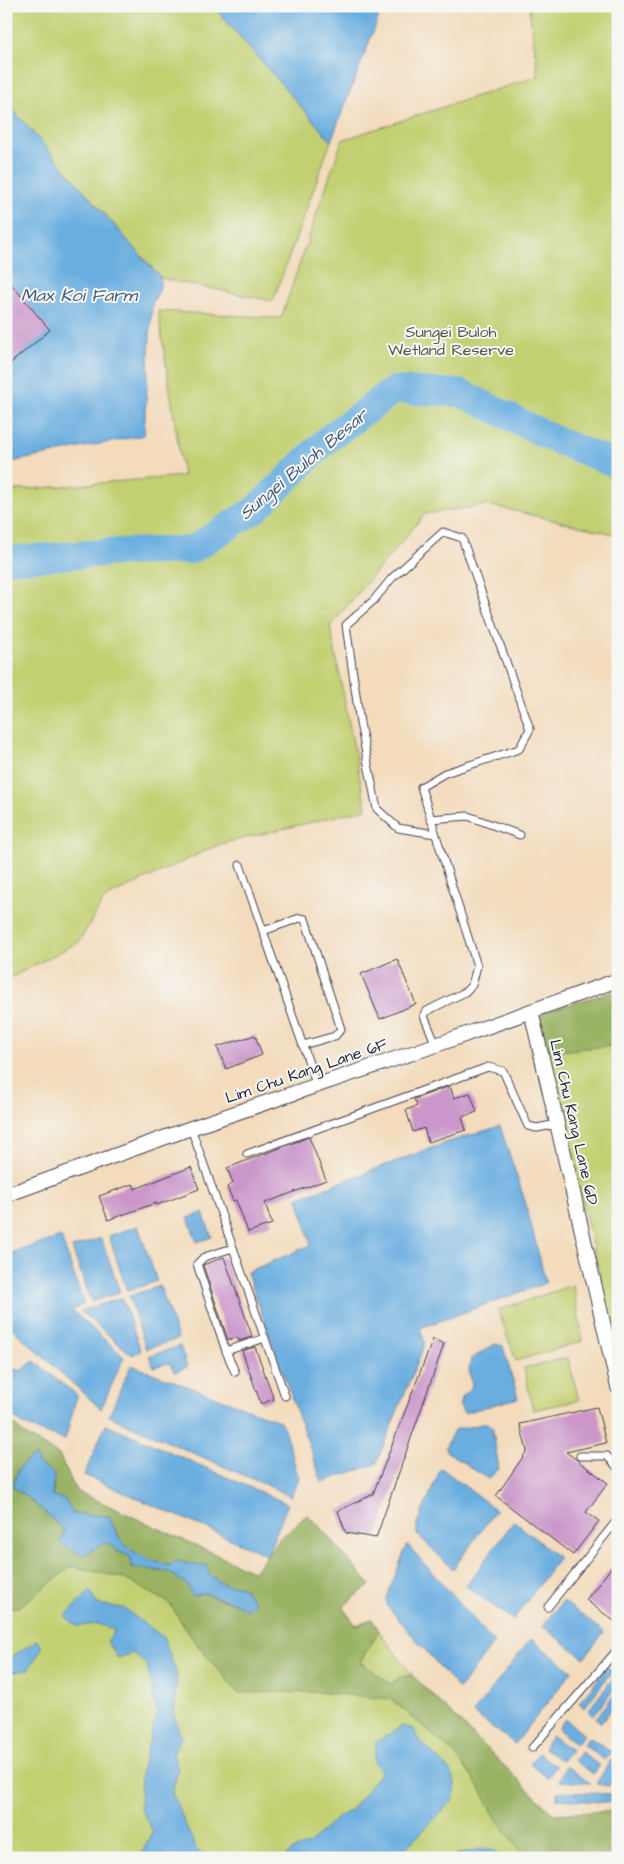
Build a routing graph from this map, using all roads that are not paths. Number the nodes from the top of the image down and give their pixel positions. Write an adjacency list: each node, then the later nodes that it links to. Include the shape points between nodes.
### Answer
1 (430, 820): 2 (lane); 2 (lane, via 420,787 445,773 519,749 530,729 462,538 443,532 346,625 377,809 398,828); 3 (lane, via 468,816)
2 (435, 834): 9 (lane, via 477,966 472,985 465,992 427,1011 424,1016)
3 (520, 835)
4 (240, 865): 5 (lane)
5 (263, 931): 8 (lane); 8 (lane, via 305,919 341,1029 336,1036)
6 (618, 980): 7 (street, Lim Chu Kang Lane 6F)
7 (531, 1011): 9 (street, Lim Chu Kang Lane 6F); 11 (street, Lim Chu Kang Lane 6D)
8 (303, 1045): 10 (lane)
9 (436, 1045): 10 (street, Lim Chu Kang Lane 6F)
10 (317, 1086): 12 (street, Lim Chu Kang Lane 6F)
11 (557, 1124): 13 (lane, via 537,1128 528,1126 503,1071 488,1067); 19 (street, Lim Chu Kang Lane 6D)
12 (191, 1128): 14 (street, Lim Chu Kang Lane 6F); 15 (lane)
13 (246, 1154)
14 (6, 1194)
15 (233, 1248): 16 (lane); 17 (lane, via 204,1257 197,1264)
16 (265, 1338): 17 (lane); 20 (lane)
17 (226, 1351): 18 (lane)
18 (235, 1372)
19 (617, 1384)
20 (285, 1396)
21 (580, 1456): 22 (lane, via 607,1456)
22 (616, 1462)
23 (618, 1520): 24 (lane)
24 (548, 1607)
25 (618, 1649): 26 (lane)
26 (532, 1748)

